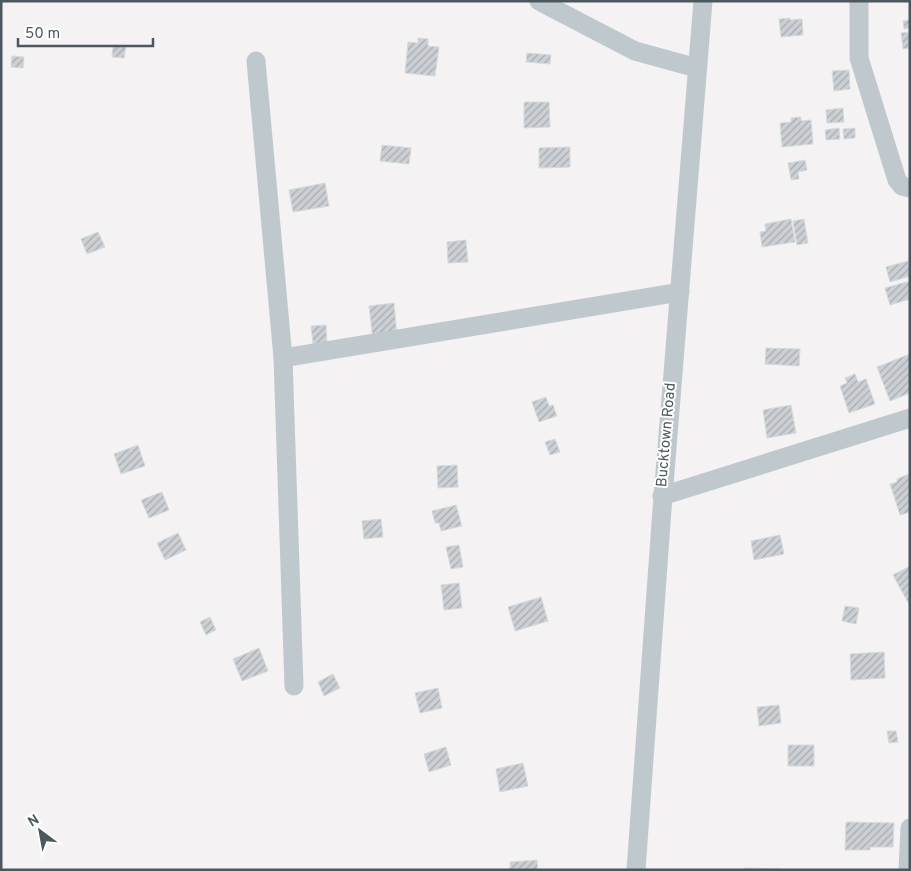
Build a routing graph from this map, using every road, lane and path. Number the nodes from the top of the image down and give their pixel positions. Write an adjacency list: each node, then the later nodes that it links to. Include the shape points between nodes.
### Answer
1 (539, 1): 5 (street, via 635,50)
2 (703, 1): 5 (street, Bucktown Road)
3 (859, 1): 6 (street, via 859,58 897,180)
4 (256, 61): 8 (street)
5 (697, 68): 7 (street, Bucktown Road)
6 (910, 188)
7 (680, 292): 8 (street); 10 (street, Bucktown Road)
8 (283, 358): 11 (street)
9 (910, 418): 10 (street)
10 (662, 496): 13 (street, Bucktown Road)
11 (294, 686)
12 (910, 828): 14 (street)
13 (636, 870)
14 (908, 870)

